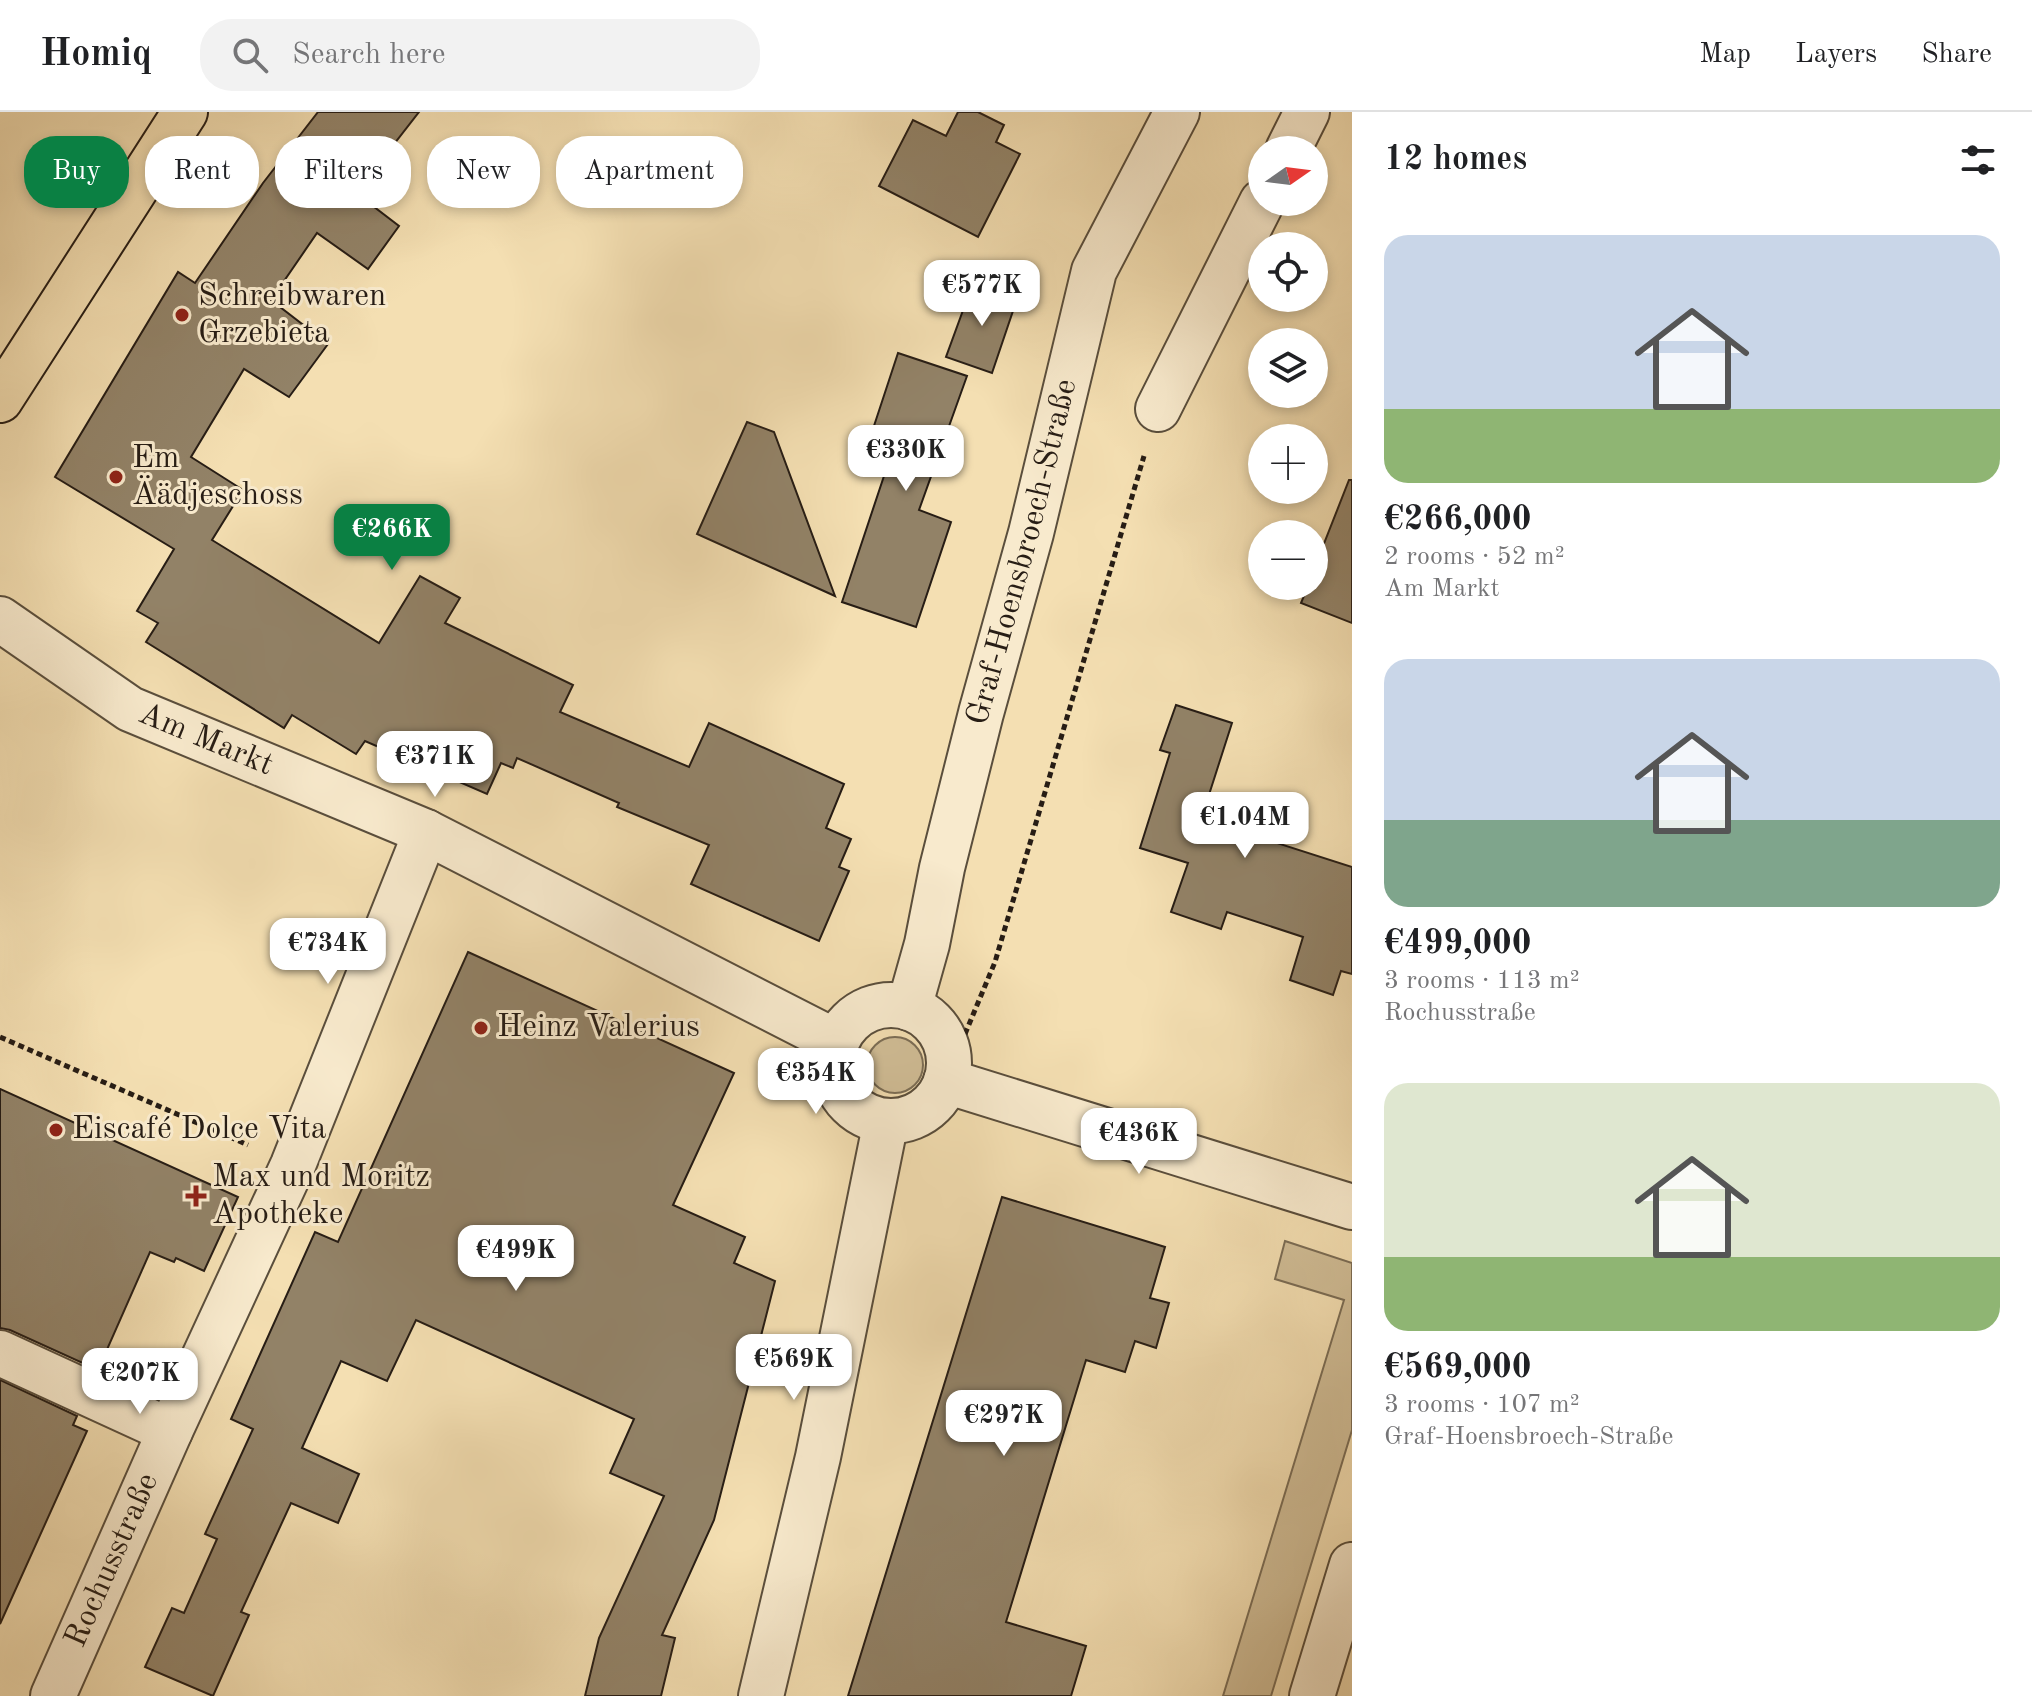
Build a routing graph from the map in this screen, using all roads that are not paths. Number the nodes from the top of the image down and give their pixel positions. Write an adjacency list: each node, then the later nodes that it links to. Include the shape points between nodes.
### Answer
1 (185, 112): 6 (main road)
2 (1177, 112): 10 (street, Graf-Hoensbroech-Straße, via 1094,271)
3 (1307, 112): 4 (street)
4 (1295, 136)
5 (1255, 216): 7 (street)
6 (0, 400)
7 (1158, 409)
8 (0, 619): 9 (street, Am Markt, via 130,709)
9 (426, 832): 11 (street, Am Markt); 16 (street, Rochusstraße, via 293,1165)
10 (909, 1008): 11 (street, via 874,1007 858,1015); 12 (street, via 938,1029 949,1063)
11 (836, 1042): 13 (street, via 837,1084 848,1103)
12 (946, 1081): 13 (street, via 939,1095 916,1115); 14 (street)
13 (886, 1121): 19 (street, via 818,1457)
14 (1352, 1207)
15 (0, 1353): 16 (street)
16 (170, 1431): 18 (street, Rochusstraße)
17 (1352, 1565): 20 (street)
18 (53, 1696)
19 (761, 1696)
20 (1312, 1696)

